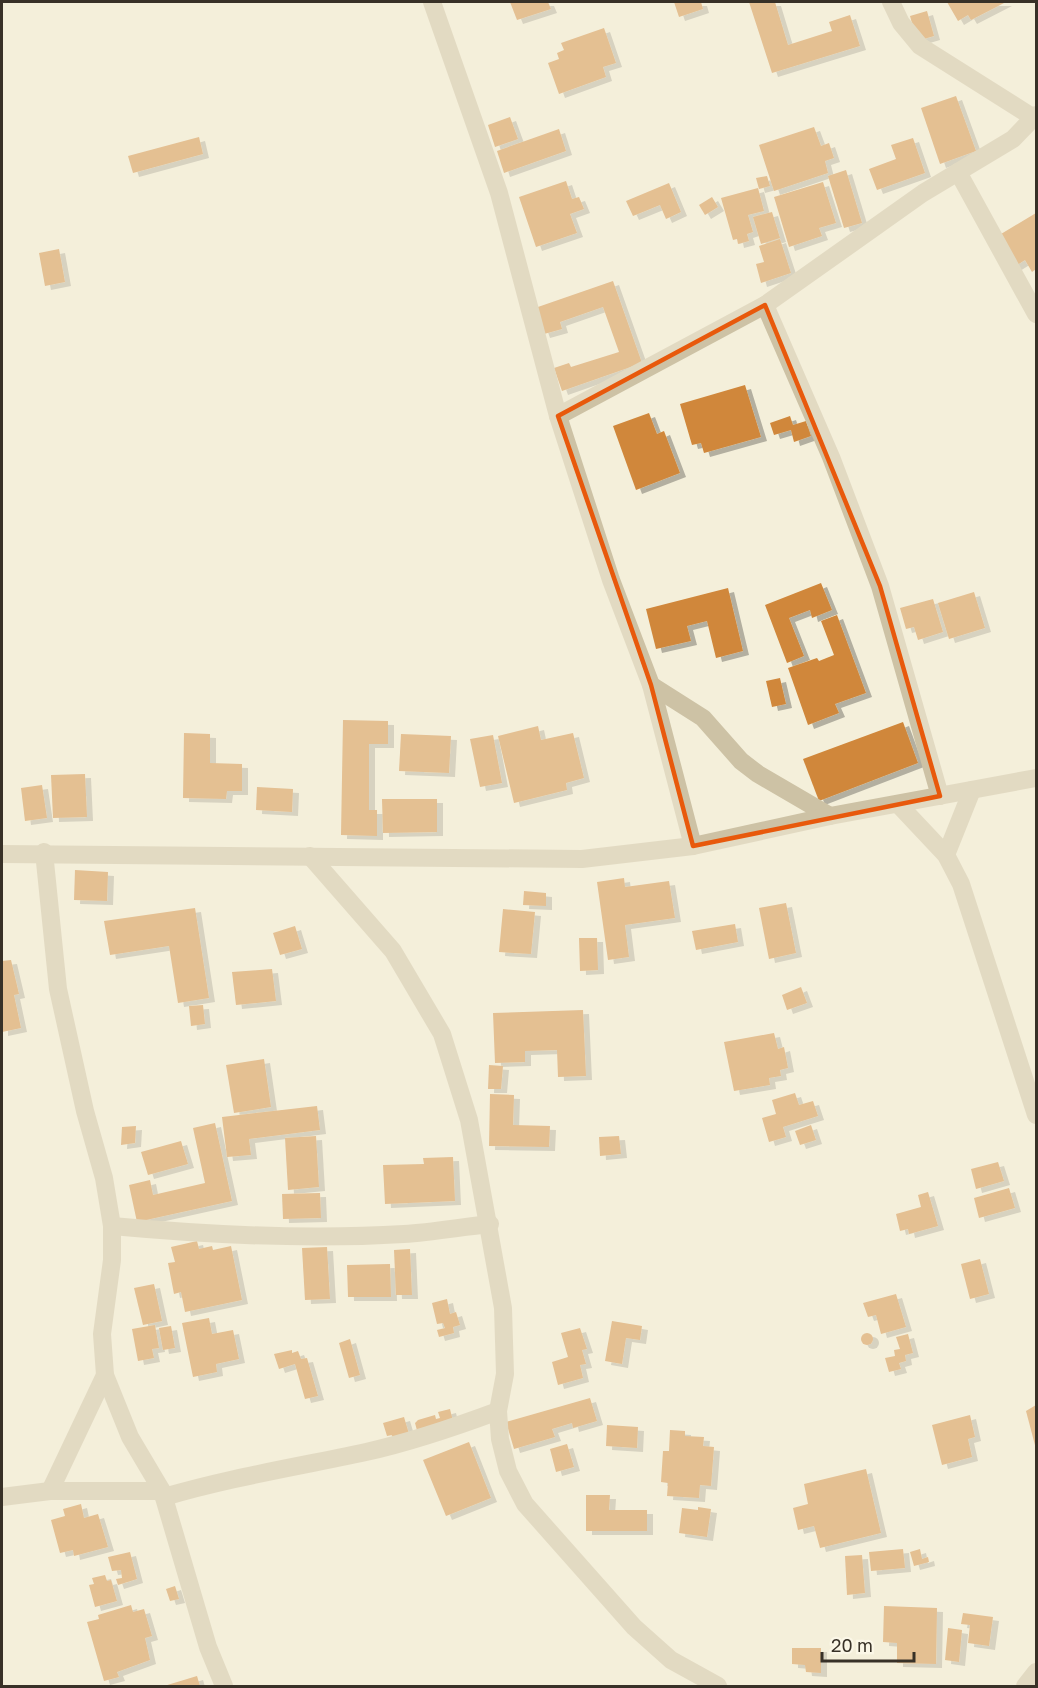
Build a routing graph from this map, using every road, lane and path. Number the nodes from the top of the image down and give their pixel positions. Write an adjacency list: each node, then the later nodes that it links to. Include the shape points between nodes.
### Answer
1 (432, 2): 7 (street, via 499,193)
2 (891, 2): 3 (street, via 900,23 920,46)
3 (1035, 117): 4 (street, via 1013,139)
4 (958, 172): 5 (street); 6 (street)
5 (765, 305): 7 (street); 11 (street, via 831,457 880,585)
6 (1036, 314)
7 (558, 416): 8 (street, via 611,580)
8 (651, 685): 13 (street, via 703,718 741,761 758,774); 14 (street)
9 (1036, 778): 10 (street)
10 (972, 790): 11 (street); 17 (street)
11 (940, 796): 12 (street)
12 (898, 804): 13 (street); 17 (street)
13 (830, 816): 14 (street)
14 (693, 846): 18 (street, via 582,859)
15 (44, 852): 16 (street); 18 (street); 21 (street, via 58,989)
16 (2, 854)
17 (946, 855): 19 (street, via 961,884)
18 (310, 856): 20 (street, via 393,951 442,1034 470,1119)
19 (1036, 1115)
20 (490, 1224): 21 (street, via 404,1234 274,1236); 23 (street, via 503,1308 504,1374)
21 (112, 1226): 22 (street, via 112,1260 102,1334)
22 (105, 1375): 24 (street); 25 (street, via 130,1437)
23 (498, 1411): 25 (street, via 366,1452); 29 (street, via 508,1472 525,1504 634,1627 671,1660)
24 (50, 1491): 25 (street); 26 (street)
25 (163, 1494): 28 (street, via 208,1647)
26 (2, 1497)
27 (1036, 1672): 30 (street)
28 (224, 1686)
29 (718, 1686)
30 (1026, 1686)

